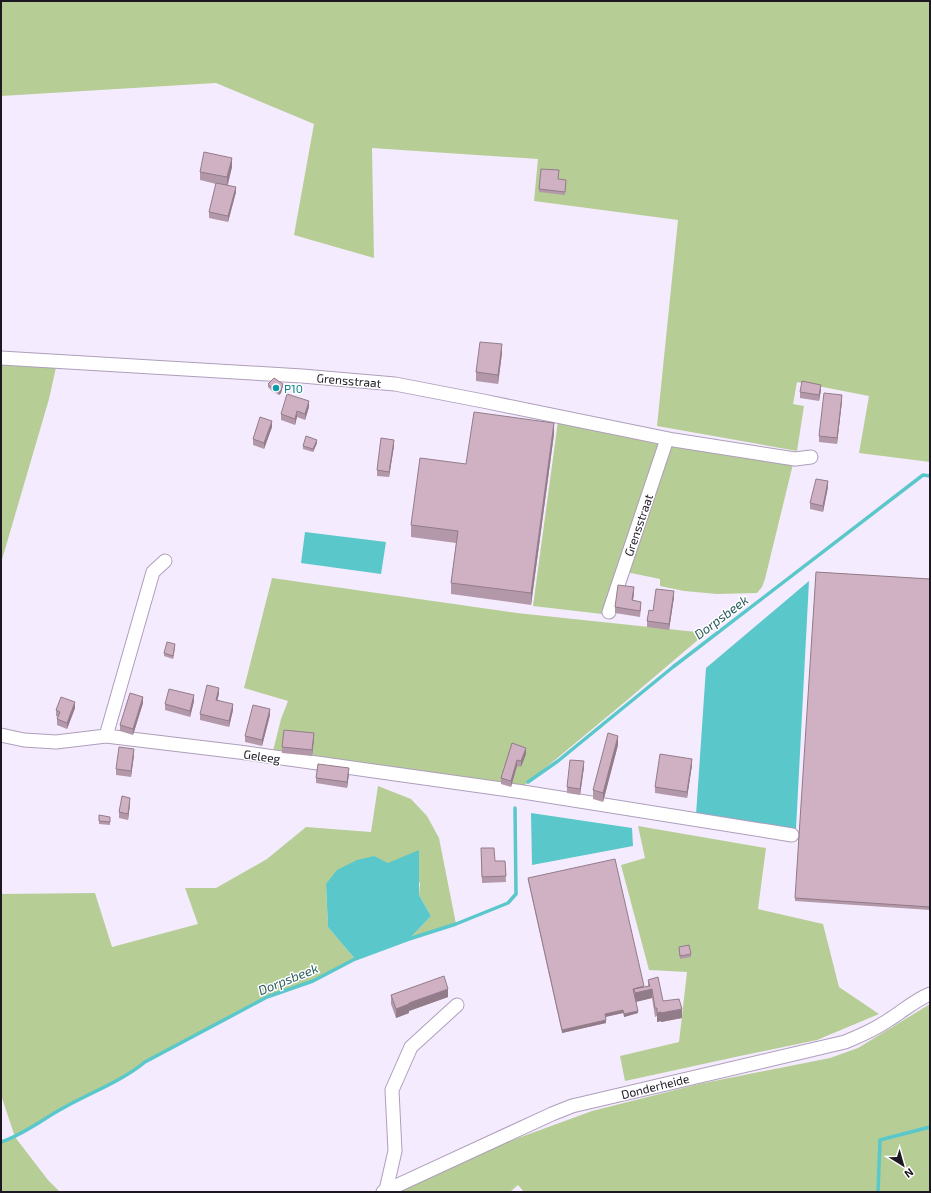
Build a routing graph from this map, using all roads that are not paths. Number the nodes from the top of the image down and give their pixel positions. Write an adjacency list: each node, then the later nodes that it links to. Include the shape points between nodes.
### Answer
1 (1, 358): 2 (street, Grensstraat, via 395,384)
2 (667, 439): 3 (street, Grensstraat, via 795,459); 5 (street, Grensstraat)
3 (811, 457)
4 (165, 561): 7 (street, via 153,572)
5 (609, 612)
6 (1, 735): 7 (street, Geleeg, via 24,740 56,742)
7 (106, 736): 8 (street, Geleeg, via 523,792)
8 (792, 835)
9 (930, 994): 11 (street, Donderheide, via 888,1021 845,1042 572,1106)
10 (457, 1005): 11 (street, via 411,1047 392,1090 395,1151)
11 (385, 1191)

